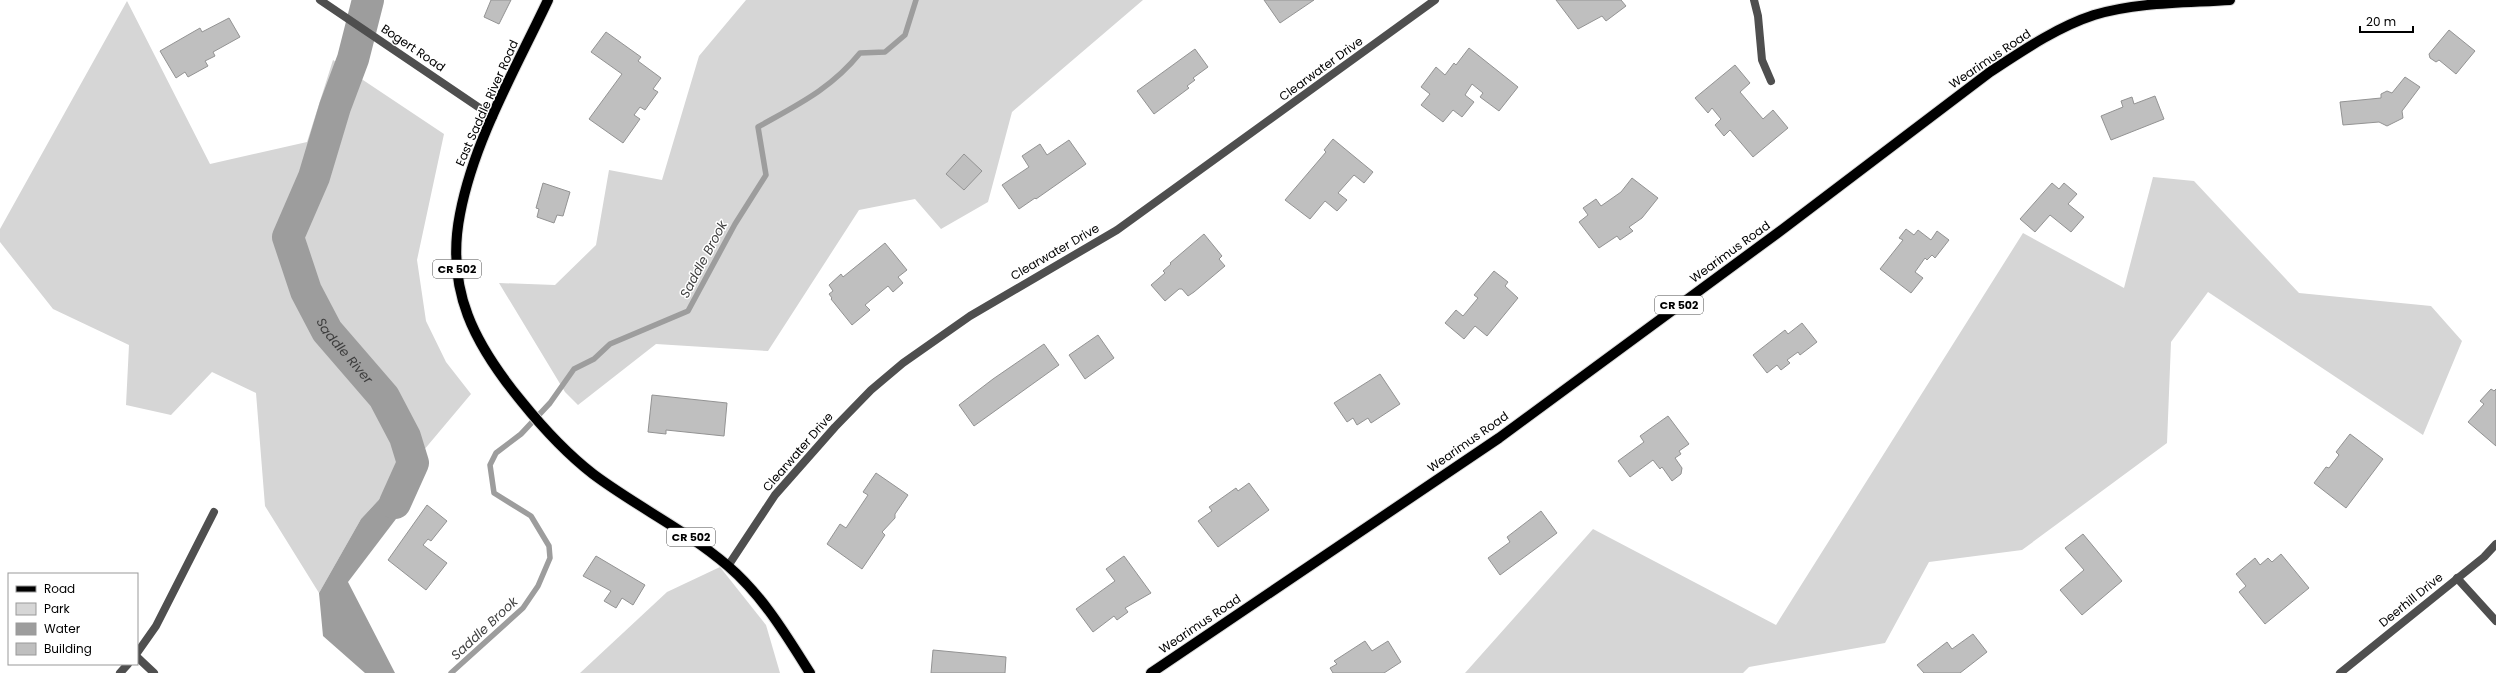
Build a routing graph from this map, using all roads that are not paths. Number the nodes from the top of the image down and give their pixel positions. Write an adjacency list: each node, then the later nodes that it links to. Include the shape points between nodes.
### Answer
1 (320, 0): 8 (street, Bogert Road)
2 (548, 0): 8 (main road, East Saddle River Road / CR 502)
3 (1435, 0): 11 (street, Clearwater Drive, via 1117,230 970,316 903,363 871,390 835,427 775,495)
4 (1754, 0): 7 (street, via 1762,60)
5 (2230, 0): 6 (main road, Wearimus Road / CR 502)
6 (2131, 4): 20 (main road, Wearimus Road / CR 502, via 2057,32 1990,72 1499,438)
7 (1771, 81)
8 (493, 117): 11 (main road, East Saddle River Road / CR 502, via 463,197 457,234 459,290 470,325 488,356 544,429 595,475 672,524)
9 (214, 512): 14 (street, via 156,626)
10 (2496, 544): 12 (street, Deerhill Drive)
11 (728, 566): 19 (main road, East Saddle River Road / CR 502, via 772,614)
12 (2457, 578): 13 (street); 21 (street, Deerhill Drive)
13 (2496, 621)
14 (138, 652)
15 (138, 658): 18 (street)
16 (127, 665): 17 (street)
17 (120, 673)
18 (154, 673)
19 (810, 673)
20 (1151, 673)
21 (2340, 673)

